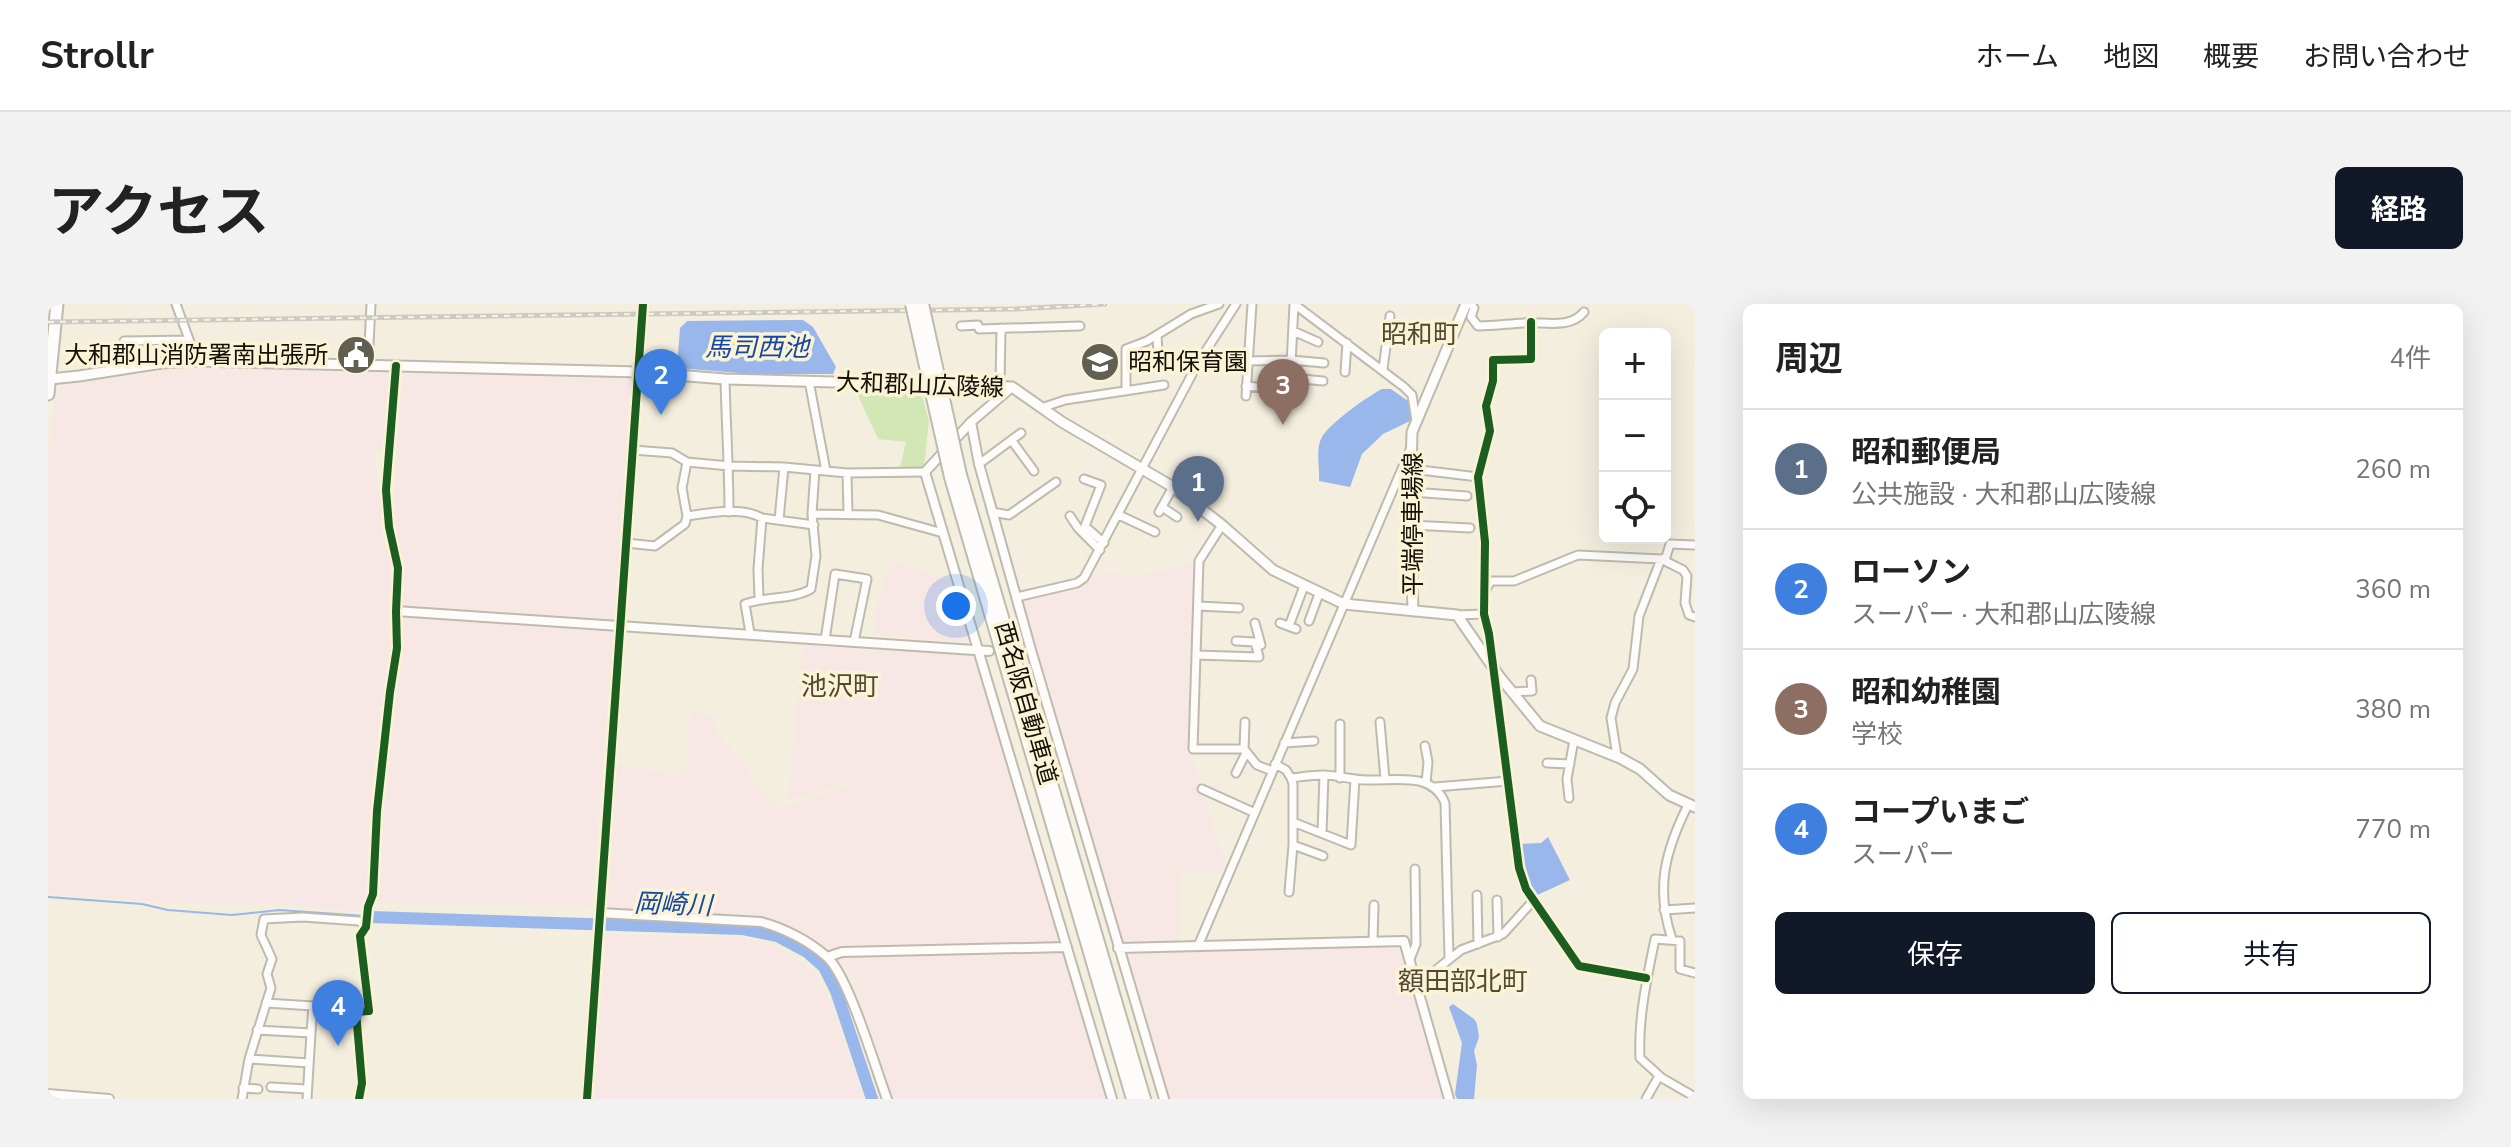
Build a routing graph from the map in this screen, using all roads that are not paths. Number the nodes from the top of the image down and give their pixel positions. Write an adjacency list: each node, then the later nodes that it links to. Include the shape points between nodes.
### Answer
1 (176, 304): 20 (street)
2 (371, 304): 31 (street)
3 (643, 304): 34 (street)
4 (912, 304): 66 (highway, 西名阪自動車道, bridge)
5 (922, 304): 66 (highway, 西名阪自動車道, bridge)
6 (1219, 304): 19 (street)
7 (1236, 304): 29 (street)
8 (1252, 304): 27 (street)
9 (1294, 304): 18 (street); 23 (street)
10 (1469, 304): 14 (street, via 1478,326); 49 (main road, 平端停車場線)
11 (54, 308): 36 (highway)
12 (1584, 312): 14 (street, via 1578,319 1556,324)
13 (1390, 316): 33 (street)
14 (1531, 322): 67 (street, via 1531,359 1493,360 1486,406 1490,431)
15 (961, 326): 17 (street)
16 (1080, 326): 17 (street)
17 (1001, 328): 41 (street)
18 (1293, 331): 22 (street); 25 (street)
19 (1157, 336): 24 (street); 45 (street, via 1126,349)
20 (189, 340): 21 (street); 26 (street)
21 (124, 341)
22 (1318, 342)
23 (1347, 343): 33 (street); 35 (street)
24 (1158, 352)
25 (1291, 360): 27 (street); 30 (street); 39 (street, via 1290,382)
26 (197, 361): 31 (main road, 大和郡山広陵線); 36 (main road, 大和郡山広陵線)
27 (1248, 361): 42 (street)
28 (1228, 362): 29 (street)
29 (1198, 363): 59 (street)
30 (1324, 363)
31 (368, 365): 32 (main road, 大和郡山広陵線)
32 (396, 366): 34 (main road, 大和郡山広陵線); 102 (street, via 386,490 398,568)
33 (1383, 369): 49 (street, via 1412,395)
34 (639, 372): 37 (main road, 大和郡山広陵線); 54 (street)
35 (1345, 372)
36 (50, 379): 46 (highway)
37 (725, 379): 38 (main road, 大和郡山広陵線); 57 (street)
38 (809, 381): 41 (main road, 大和郡山広陵線); 62 (street)
39 (1323, 381)
40 (1164, 385): 45 (street)
41 (1000, 386): 43 (main road, 大和郡山広陵線)
42 (1246, 386): 44 (street); 47 (street)
43 (1012, 387): 48 (main road, 大和郡山広陵線); 50 (street)
44 (1276, 389)
45 (1126, 391): 48 (street)
46 (48, 394)
47 (1246, 396)
48 (1041, 408): 59 (main road, 大和郡山広陵線)
49 (1416, 421): 53 (main road, 平端停車場線)
50 (971, 422): 56 (street); 64 (street)
51 (1021, 433): 52 (street)
52 (1012, 441): 56 (street); 63 (street)
53 (1413, 445): 60 (main road, 平端停車場線); 99 (street)
54 (633, 450): 55 (street, via 672,453); 89 (street)
55 (687, 462): 57 (street); 78 (street, via 682,488)
56 (979, 464): 75 (street)
57 (729, 466): 58 (street); 73 (street)
58 (784, 467): 61 (street); 82 (street)
59 (1144, 469): 70 (main road, 大和郡山広陵線); 77 (street)
60 (1412, 469): 67 (street); 71 (main road, 平端停車場線)
61 (815, 470): 62 (street); 76 (street)
62 (826, 471): 65 (street)
63 (1034, 471)
64 (925, 472): 65 (street); 88 (street)
65 (847, 473): 74 (street)
66 (955, 476): 193 (highway, 西名阪自動車道); 194 (highway, 西名阪自動車道)
67 (1478, 477): 95 (street)
68 (1084, 479): 91 (street, via 1101,485 1085,526)
69 (1056, 482): 75 (street, via 1009,515)
70 (1173, 487): 80 (street, via 1161,509); 84 (main road, 大和郡山広陵線)
71 (1411, 492): 72 (street); 85 (main road, 平端停車場線)
72 (1467, 496)
73 (729, 512): 78 (street); 81 (street)
74 (848, 512): 76 (street); 88 (street)
75 (992, 512): 97 (street)
76 (812, 514): 83 (street)
77 (1119, 515): 87 (street); 91 (street)
78 (687, 516): 89 (street, via 662,543)
79 (1070, 516): 91 (street)
80 (1177, 517)
81 (762, 518): 82 (street); 98 (street)
82 (779, 520): 83 (street)
83 (814, 525): 98 (street, via 811,589)
84 (1222, 525): 94 (main road, 大和郡山広陵線, via 1259,560); 100 (street, via 1199,561)
85 (1411, 525): 86 (street); 103 (main road, 平端停車場線)
86 (1470, 528)
87 (1155, 532)
88 (943, 533): 116 (street)
89 (626, 543): 109 (street)
90 (1695, 545): 92 (street, via 1670,544)
91 (1102, 546): 97 (street, via 1080,581)
92 (1661, 559): 93 (street); 95 (street, via 1572,555 1514,581 1491,581); 130 (street, via 1639,616 1633,669 1611,718)
93 (1691, 577): 106 (street, via 1686,609)
94 (1304, 586): 96 (main road, 大和郡山広陵線); 110 (street)
95 (1485, 591): 104 (street)
96 (1319, 594): 99 (main road, 大和郡山広陵線); 107 (street)
97 (1017, 597): 167 (street, via 1026,650)
98 (759, 599): 111 (street, via 745,604)
99 (1344, 604): 103 (main road, 大和郡山広陵線); 127 (street)
100 (1198, 606): 101 (street); 118 (street)
101 (1239, 608)
102 (396, 611): 109 (street); 160 (street, via 397,648)
103 (1413, 611): 105 (main road, 大和郡山広陵線)
104 (1484, 614): 105 (street); 119 (street)
105 (1457, 615): 119 (main road)
106 (1695, 617)
107 (1309, 621)
108 (1255, 623): 115 (street, via 1261,645)
109 (621, 626): 111 (street); 159 (street)
110 (1289, 626)
111 (750, 633): 112 (street)
112 (825, 640): 114 (street); 114 (street, via 835,574 867,579)
113 (1236, 641): 115 (street)
114 (854, 642): 116 (street)
115 (1256, 646): 118 (street, via 1259,657)
116 (979, 651): 117 (street); 166 (street)
117 (989, 651)
118 (1196, 655): 129 (street, via 1193,749)
119 (1492, 665): 121 (main road); 140 (street)
120 (1531, 680): 121 (street, via 1532,691)
121 (1512, 692): 125 (main road, via 1540,726)
122 (1245, 722): 129 (street)
123 (1380, 722): 139 (street)
124 (1340, 724): 137 (street)
125 (1574, 740): 130 (main road); 132 (street)
126 (1314, 741): 127 (street)
127 (1284, 743): 133 (street)
128 (1425, 746): 141 (street)
129 (1245, 751): 133 (street, via 1257,765); 134 (street)
130 (1617, 756): 145 (main road)
131 (1547, 763): 132 (street)
132 (1570, 764): 144 (street)
133 (1274, 767): 136 (street, via 1286,770); 146 (street)
134 (1236, 773)
135 (1324, 775): 136 (street); 137 (street); 148 (street)
136 (1291, 778): 147 (street)
137 (1340, 778): 138 (street)
138 (1355, 779): 139 (street); 148 (street, via 1351,845)
139 (1385, 779): 141 (street)
140 (1508, 781): 142 (street); 155 (street, via 1519,868)
141 (1426, 783): 142 (street)
142 (1434, 787): 170 (street, via 1445,803)
143 (1202, 789): 146 (street)
144 (1569, 798)
145 (1692, 806): 158 (street, via 1664,868)
146 (1253, 812): 165 (street)
147 (1293, 822): 148 (street); 149 (street)
148 (1322, 833)
149 (1293, 845): 150 (street); 152 (street)
150 (1323, 856)
151 (1415, 869): 169 (street, via 1416,944)
152 (1289, 892)
153 (1477, 895): 164 (street)
154 (1497, 900): 161 (street)
155 (1533, 901): 161 (street); 172 (street, via 1579,966)
156 (1374, 905): 163 (street)
157 (1695, 908): 158 (street)
158 (1664, 910): 162 (street)
159 (600, 915): 168 (street, via 761,922); 190 (street)
160 (366, 925): 174 (street, via 317,918 264,919 261,935 272,964); 189 (street, via 360,936 369,1011 356,1012)
161 (1498, 937): 164 (street)
162 (1672, 939): 171 (street, via 1680,941 1680,969); 172 (street, via 1655,939)
163 (1373, 941): 165 (street); 169 (street, via 1404,941)
164 (1478, 944): 170 (street)
165 (1198, 946): 167 (street)
166 (1067, 947): 168 (street, via 842,952); 192 (street)
167 (1118, 948): 195 (street)
168 (827, 957): 191 (street, via 843,980)
169 (1410, 959): 173 (street)
170 (1449, 959): 173 (street)
171 (1695, 973)
172 (1646, 978): 179 (street, via 1640,1058)
173 (1417, 982): 196 (street)
174 (266, 1003): 175 (street); 176 (street, via 313,1006)
175 (257, 1030): 176 (street); 177 (street)
176 (311, 1033): 178 (street)
177 (249, 1059): 178 (street); 181 (street)
178 (309, 1063): 183 (street)
179 (1659, 1076): 185 (street); 197 (street)
180 (271, 1087): 183 (street)
181 (243, 1088): 182 (street); 187 (street)
182 (258, 1089)
183 (307, 1089): 188 (street)
184 (48, 1094): 186 (street)
185 (1695, 1097)
186 (109, 1099)
187 (242, 1099)
188 (307, 1099)
189 (359, 1099)
190 (587, 1099)
191 (887, 1099)
192 (1112, 1099)
193 (1130, 1099)
194 (1146, 1099)
195 (1164, 1099)
196 (1449, 1099)
197 (1646, 1099)

